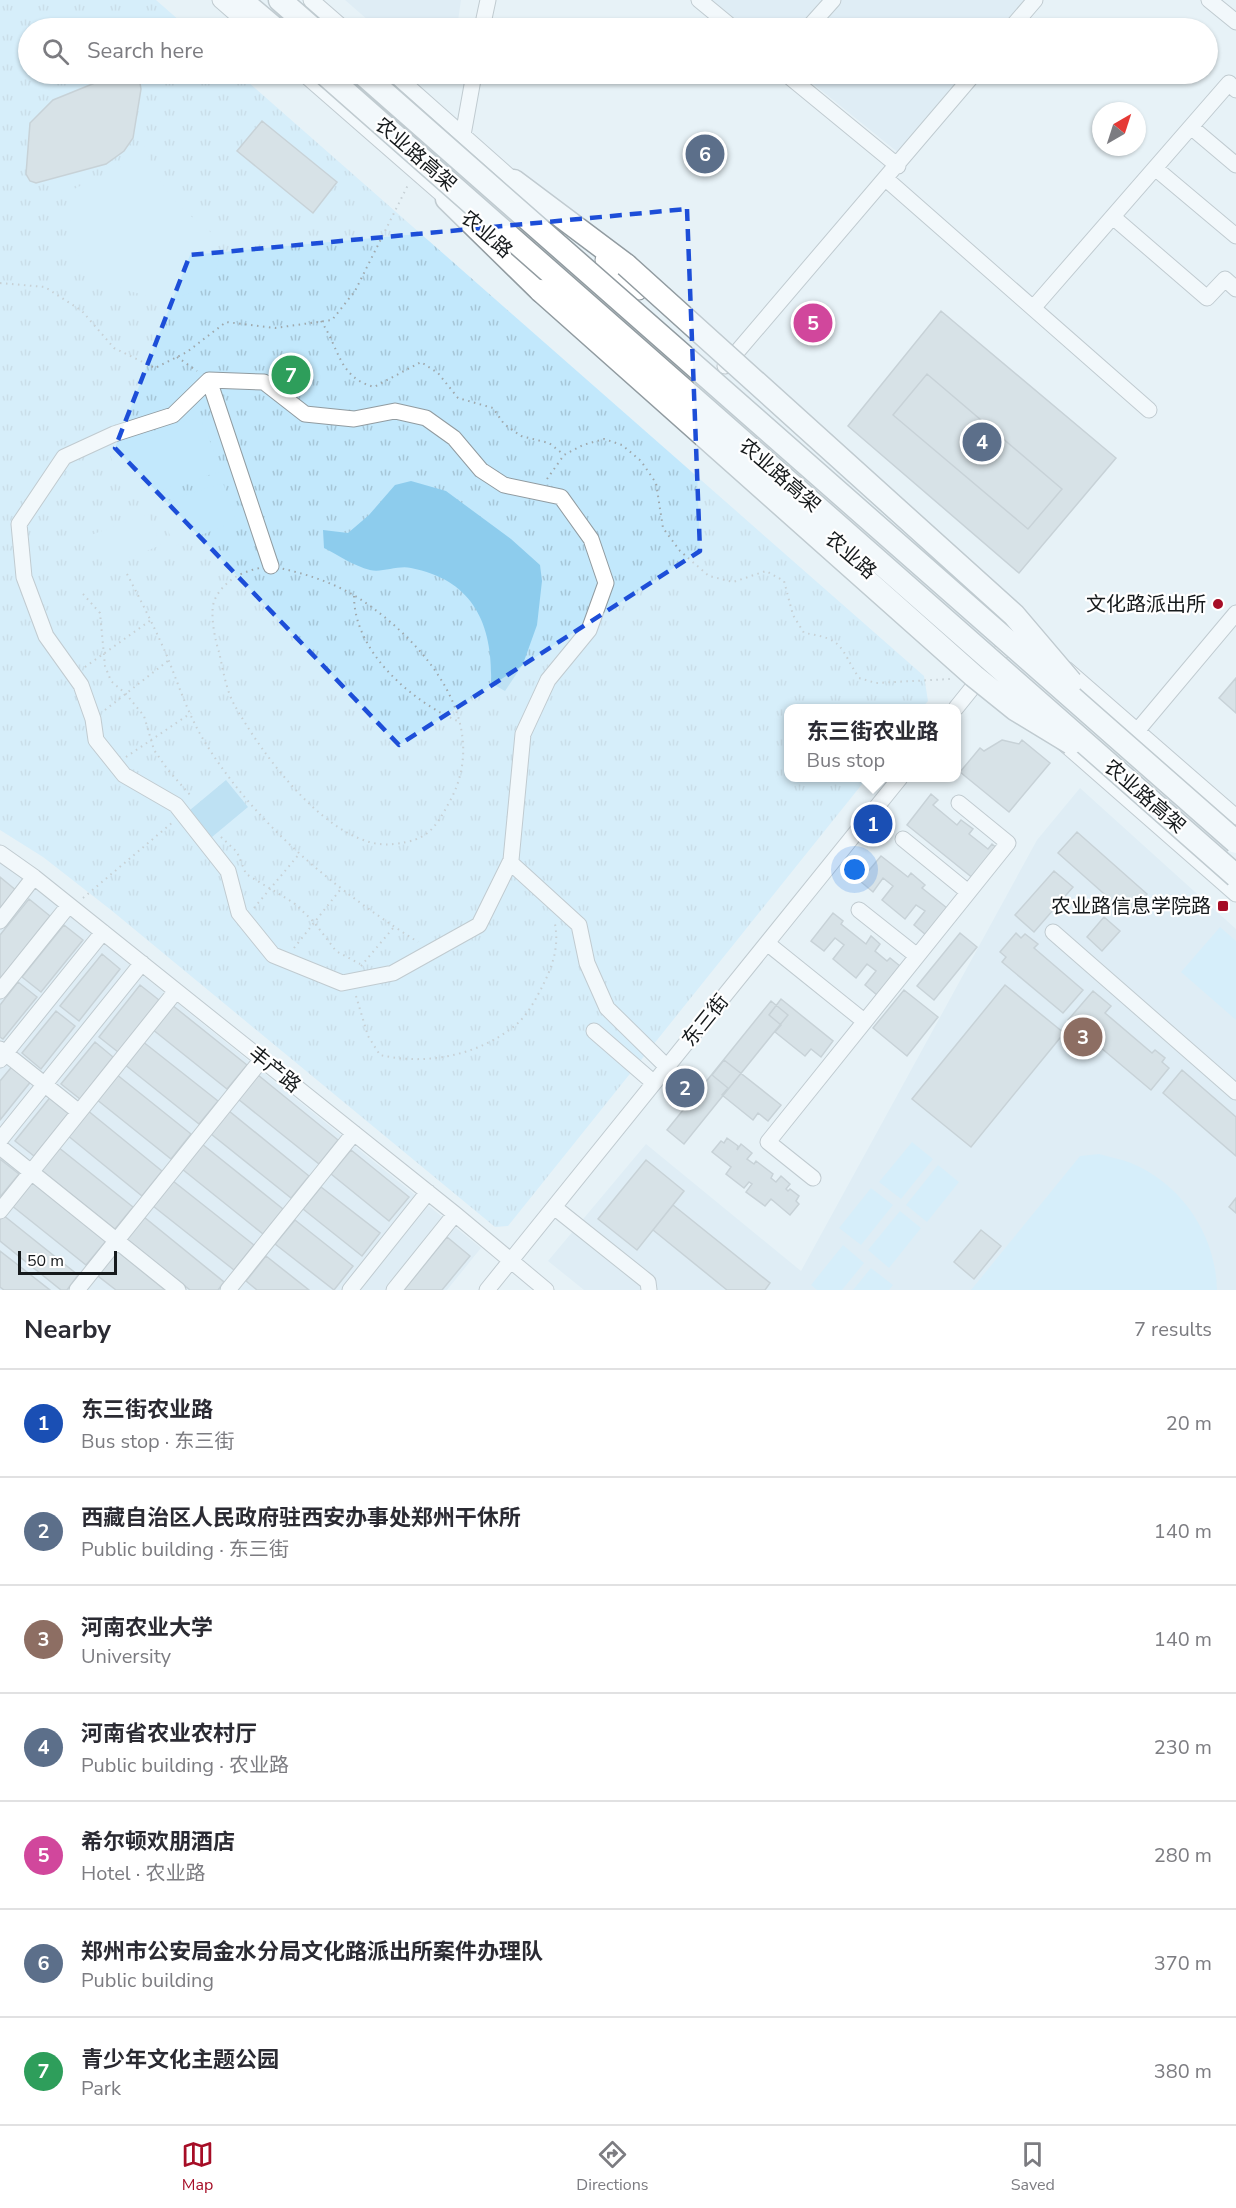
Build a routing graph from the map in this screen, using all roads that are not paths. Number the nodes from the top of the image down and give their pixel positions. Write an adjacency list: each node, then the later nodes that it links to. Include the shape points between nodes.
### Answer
1 (220, 0): 10 (street)
2 (241, 0): 11 (highway)
3 (280, 0): 12 (highway)
4 (311, 0): 13 (street)
5 (488, 0): 14 (street)
6 (699, 0): 15 (street)
7 (832, 0): 16 (street)
8 (1035, 0): 17 (street)
9 (1209, 0): 18 (street)
10 (241, 18)
11 (262, 18)
12 (301, 18)
13 (332, 18)
14 (485, 18)
15 (721, 18)
16 (817, 18)
17 (1020, 18)
18 (1236, 22)
19 (315, 84): 34 (street, 农业路)
20 (336, 84): 49 (highway, 农业路高架, bridge)
21 (374, 84): 47 (highway, 农业路高架, bridge)
22 (405, 84): 28 (street)
23 (472, 84): 28 (street)
24 (798, 84): 30 (street)
25 (966, 84): 30 (street)
26 (1236, 90): 27 (street, via 1229,83)
27 (1191, 127): 29 (street); 31 (street)
28 (463, 135): 33 (street)
29 (1236, 165)
30 (898, 166): 32 (street)
31 (1155, 168): 35 (street); 36 (street)
32 (886, 179): 38 (street); 39 (street)
33 (514, 181): 39 (street); 47 (highway, bridge, via 626,265 1014,615)
34 (447, 199): 45 (street, 农业路); 49 (highway, bridge, via 541,291 974,676 1039,725)
35 (1113, 217): 37 (street, via 1207,298 1225,279); 38 (street)
36 (1236, 237)
37 (1236, 289)
38 (1035, 307): 41 (street)
39 (724, 368): 44 (street)
40 (209, 380): 40 (street, via 264,382 305,414 354,419 395,411 426,418 454,438 481,470 504,485 561,497 591,538 606,583 589,630 548,680 523,734 511,861 479,925 393,974 342,983 273,955 239,913 228,872 176,805 124,775 96,740 93,719 75,674 46,636 24,577 19,524 64,457 114,434 173,415); 42 (street)
41 (1149, 410)
42 (271, 566)
43 (1236, 613): 48 (street)
44 (1020, 629): 45 (street); 48 (street)
45 (980, 679): 46 (street); 60 (street, 农业路)
46 (959, 704)
47 (1109, 730): 54 (highway, 农业路高架, bridge)
48 (1137, 731): 52 (street)
49 (1106, 762): 57 (highway, 农业路高架, bridge)
50 (896, 782): 66 (street, 东三街)
51 (959, 803): 59 (street, via 1008,843)
52 (1236, 817)
53 (903, 839): 59 (street)
54 (1236, 842)
55 (0, 853): 58 (street, 丰产路)
56 (511, 863): 75 (street, via 579,925 587,963 607,1008)
57 (1236, 876)
58 (34, 877): 61 (street, 丰产路); 63 (street)
59 (968, 892): 67 (street)
60 (1236, 894)
61 (70, 906): 64 (street, 丰产路); 69 (street)
62 (859, 910): 67 (street)
63 (0, 921)
64 (103, 932): 68 (street, 丰产路); 73 (street)
65 (1053, 932): 78 (street)
66 (767, 943): 71 (street); 75 (street, 东三街)
67 (917, 956): 71 (street)
68 (142, 963): 70 (street, 丰产路); 77 (street)
69 (0, 991)
70 (176, 991): 74 (street, 丰产路); 79 (street)
71 (864, 1021): 84 (street, via 768,1142)
72 (594, 1031): 76 (street)
73 (2, 1054): 77 (street)
74 (262, 1059): 80 (street, 丰产路); 89 (street)
75 (667, 1067): 76 (street, 东三街)
76 (654, 1083): 86 (street, 东三街)
77 (45, 1085): 79 (street); 81 (street)
78 (1236, 1092)
79 (79, 1112): 83 (street)
80 (354, 1133): 85 (street, 丰产路); 93 (street)
81 (0, 1140)
82 (0, 1147): 83 (street)
83 (31, 1172): 87 (street); 89 (street)
84 (813, 1178)
85 (428, 1192): 88 (street, 丰产路); 94 (street)
86 (554, 1207): 90 (street, 东三街); 98 (street, via 648,1282)
87 (0, 1210)
88 (455, 1214): 90 (street, 丰产路); 95 (street)
89 (116, 1240): 91 (street); 92 (street)
90 (510, 1261): 96 (street, 东三街); 97 (street, 丰产路)
91 (77, 1290)
92 (178, 1290)
93 (228, 1290)
94 (350, 1290)
95 (394, 1290)
96 (487, 1290)
97 (546, 1290)
98 (650, 1290)

